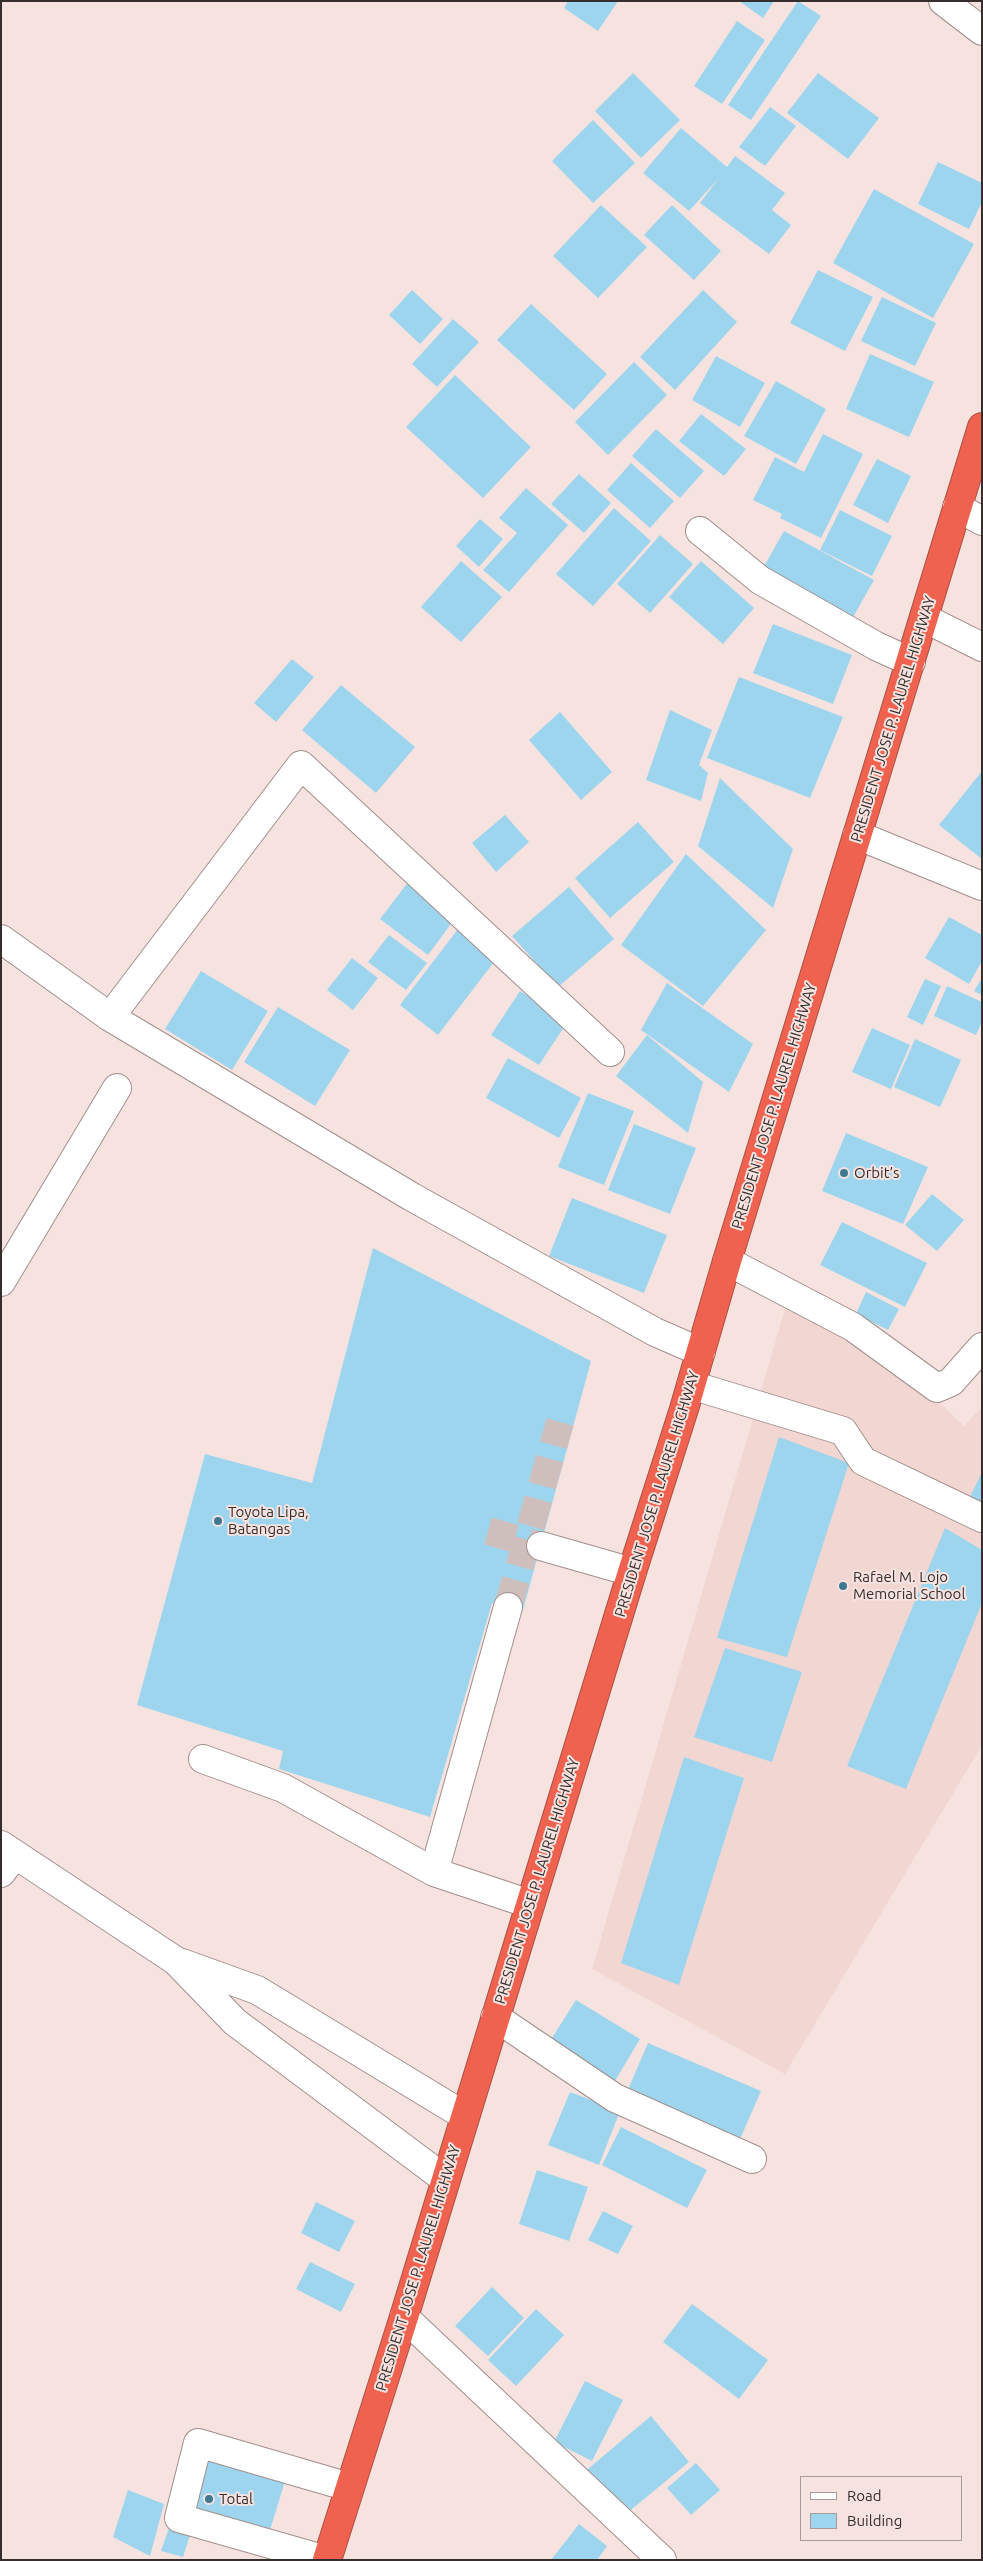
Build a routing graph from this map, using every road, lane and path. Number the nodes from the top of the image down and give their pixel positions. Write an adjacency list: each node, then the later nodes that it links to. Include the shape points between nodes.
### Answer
1 (943, 1): 2 (street)
2 (982, 32)
3 (982, 427): 4 (highway, PRESIDENT JOSE P. LAUREL HIGHWAY)
4 (974, 484): 5 (highway, PRESIDENT JOSE P. LAUREL HIGHWAY)
5 (957, 506): 6 (street); 8 (highway, PRESIDENT JOSE P. LAUREL HIGHWAY)
6 (982, 522)
7 (700, 531): 10 (street, via 760,580)
8 (924, 618): 9 (street); 10 (highway, PRESIDENT JOSE P. LAUREL HIGHWAY)
9 (982, 647)
10 (910, 662): 11 (highway, PRESIDENT JOSE P. LAUREL HIGHWAY)
11 (857, 835): 12 (street); 17 (highway, PRESIDENT JOSE P. LAUREL HIGHWAY)
12 (982, 886)
13 (1, 939): 14 (street)
14 (110, 1017): 15 (street, via 301,765); 20 (street, via 412,1197 655,1332)
15 (610, 1052)
16 (117, 1088): 18 (street)
17 (727, 1261): 19 (street, via 853,1327 938,1388 951,1382); 20 (highway, PRESIDENT JOSE P. LAUREL HIGHWAY)
18 (1, 1282)
19 (982, 1347)
20 (701, 1352): 21 (highway, PRESIDENT JOSE P. LAUREL HIGHWAY)
21 (691, 1385): 22 (street, via 843,1432 863,1461); 24 (highway, PRESIDENT JOSE P. LAUREL HIGHWAY)
22 (982, 1518)
23 (541, 1546): 24 (street)
24 (632, 1572): 29 (highway, PRESIDENT JOSE P. LAUREL HIGHWAY)
25 (508, 1607): 28 (street)
26 (203, 1759): 28 (street, via 282,1788)
27 (6, 1858): 30 (street)
28 (434, 1872): 29 (street)
29 (530, 1904): 31 (highway, PRESIDENT JOSE P. LAUREL HIGHWAY)
30 (176, 1961): 32 (street, via 257,1990); 34 (street, via 236,2022)
31 (495, 2017): 32 (highway, PRESIDENT JOSE P. LAUREL HIGHWAY); 33 (street, via 615,2098)
32 (465, 2116): 34 (highway, PRESIDENT JOSE P. LAUREL HIGHWAY)
33 (752, 2159)
34 (446, 2178): 35 (highway, PRESIDENT JOSE P. LAUREL HIGHWAY)
35 (404, 2317): 36 (highway, PRESIDENT JOSE P. LAUREL HIGHWAY); 38 (street)
36 (349, 2487): 37 (highway, PRESIDENT JOSE P. LAUREL HIGHWAY); 37 (street, via 198,2443 178,2518)
37 (326, 2560)
38 (662, 2560)

